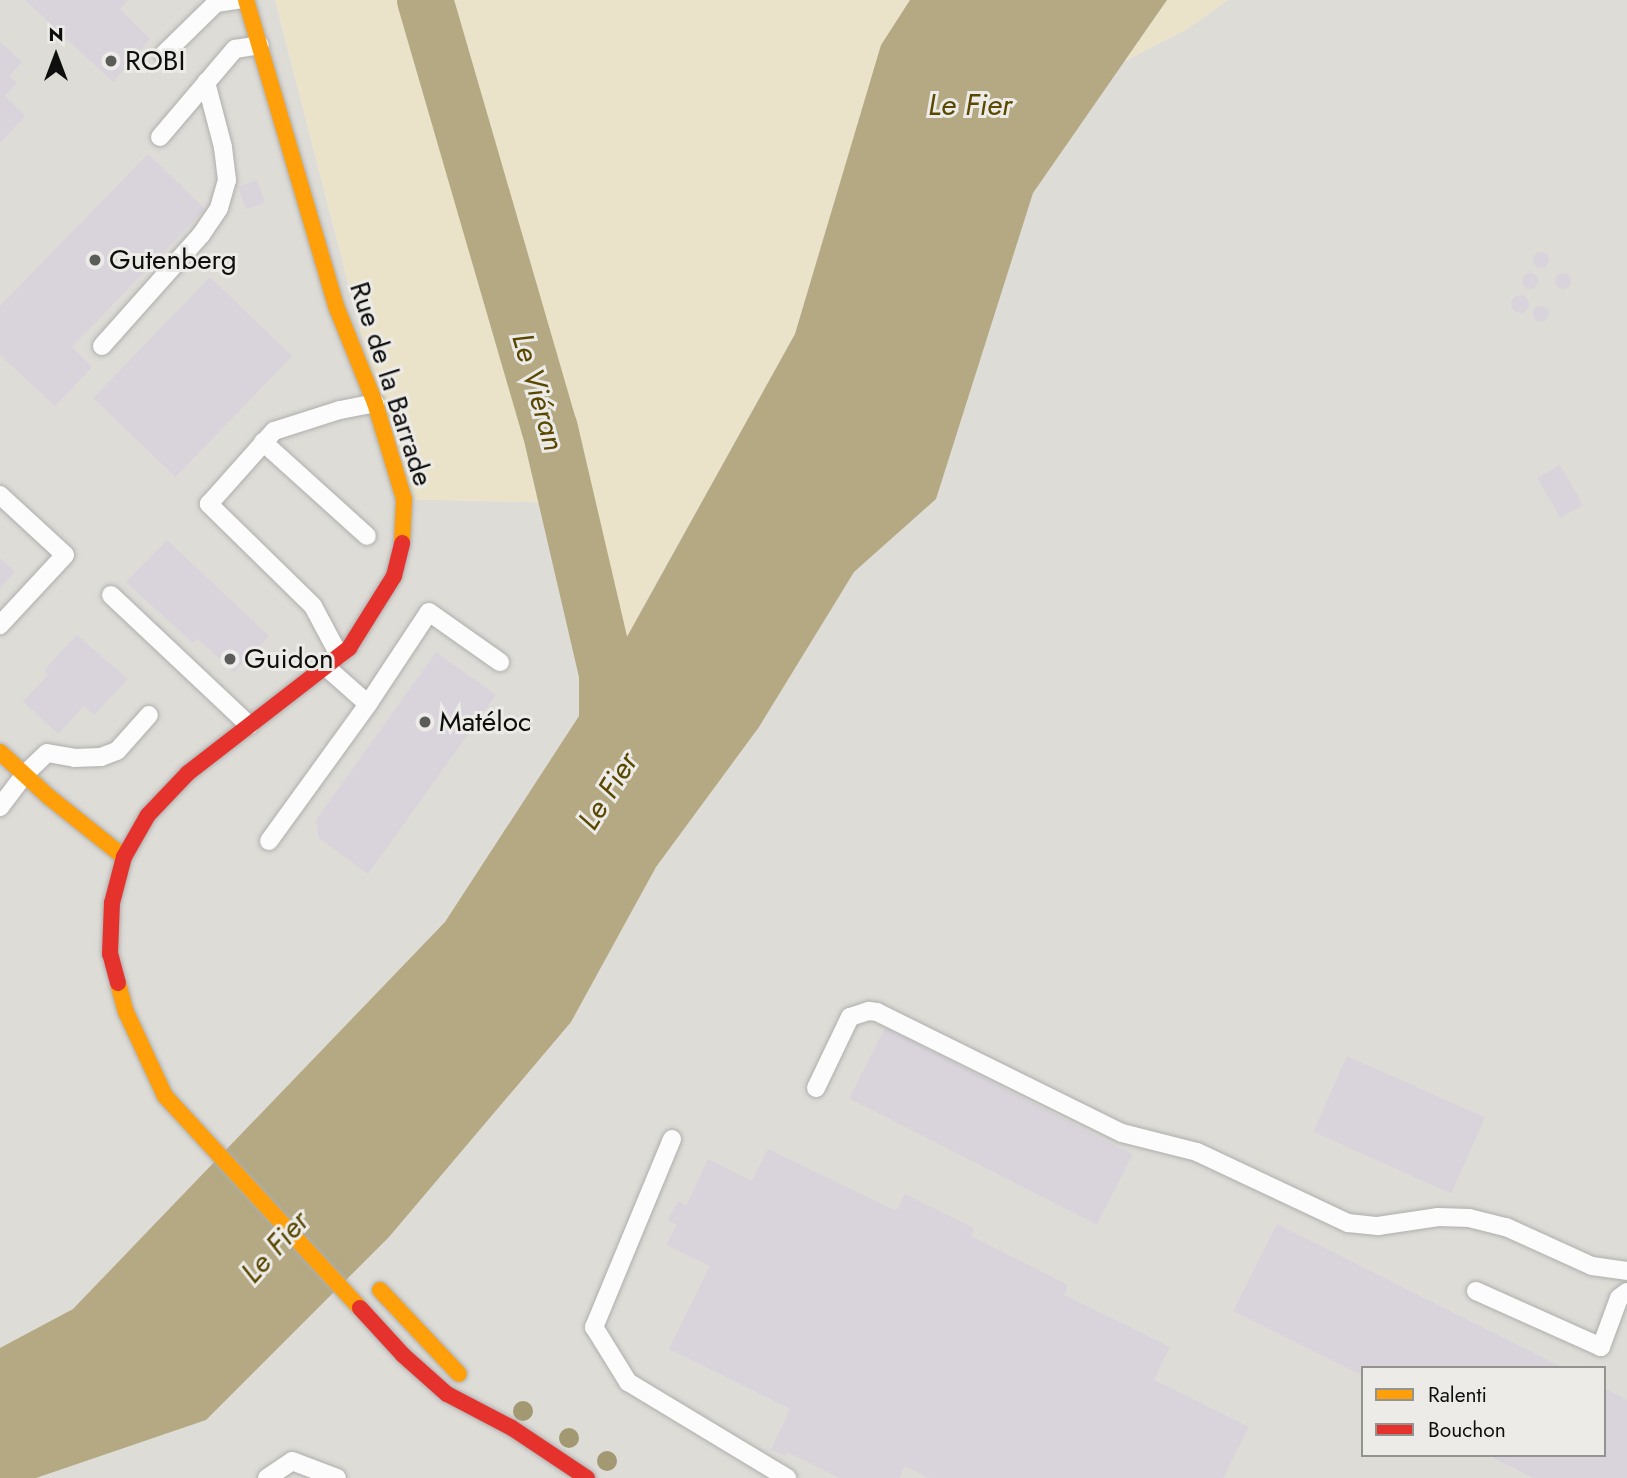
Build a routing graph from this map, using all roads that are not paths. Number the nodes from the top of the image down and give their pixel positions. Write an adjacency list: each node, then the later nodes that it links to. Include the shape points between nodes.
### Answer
1 (239, 0): 4 (lane, via 216,3)
2 (246, 0): 3 (street, Rue de la Barrade)
3 (260, 45): 5 (lane, via 235,49); 8 (street, Rue de la Barrade, via 335,306)
4 (164, 54)
5 (206, 82): 6 (lane); 7 (lane, via 227,180 219,208 201,235)
6 (160, 137)
7 (102, 346)
8 (374, 403): 9 (lane, via 274,430); 14 (street, Rue de la Barrade, via 404,499 404,537 394,576 373,614 349,648)
9 (263, 442): 11 (lane); 14 (lane, via 209,503 313,606)
10 (0, 495): 13 (lane, via 65,555)
11 (367, 536)
12 (111, 595): 18 (lane)
13 (0, 625)
14 (332, 661): 16 (lane); 18 (street, Rue de la Barrade)
15 (500, 662): 16 (lane, via 429,612)
16 (368, 704): 22 (lane)
17 (149, 715): 20 (lane, via 117,751 74,758 47,753)
18 (249, 725): 23 (street, Rue de la Barrade, via 188,773 148,815)
19 (0, 752): 20 (street)
20 (25, 775): 21 (lane); 23 (street)
21 (0, 807)
22 (269, 841)
23 (124, 857): 24 (street, Rue de la Barrade, via 112,904 110,954)
24 (126, 1012): 25 (street, Rue de la Barrade); 32 (street, Rue de la Barrade, via 165,1096 404,1355 447,1394)
25 (168, 1061)
26 (816, 1088): 28 (lane, via 850,1017 877,1012 1122,1133 1197,1152 1333,1217 1378,1226 1438,1217 1469,1219 1506,1227 1592,1266)
27 (672, 1139): 36 (lane, via 594,1327 628,1382)
28 (1627, 1271)
29 (365, 1274): 32 (street)
30 (1476, 1292): 31 (lane, via 1601,1347 1619,1298)
31 (1627, 1292)
32 (512, 1428): 35 (street)
33 (267, 1478): 34 (lane, via 292,1461)
34 (337, 1478)
35 (587, 1478)
36 (787, 1478)

